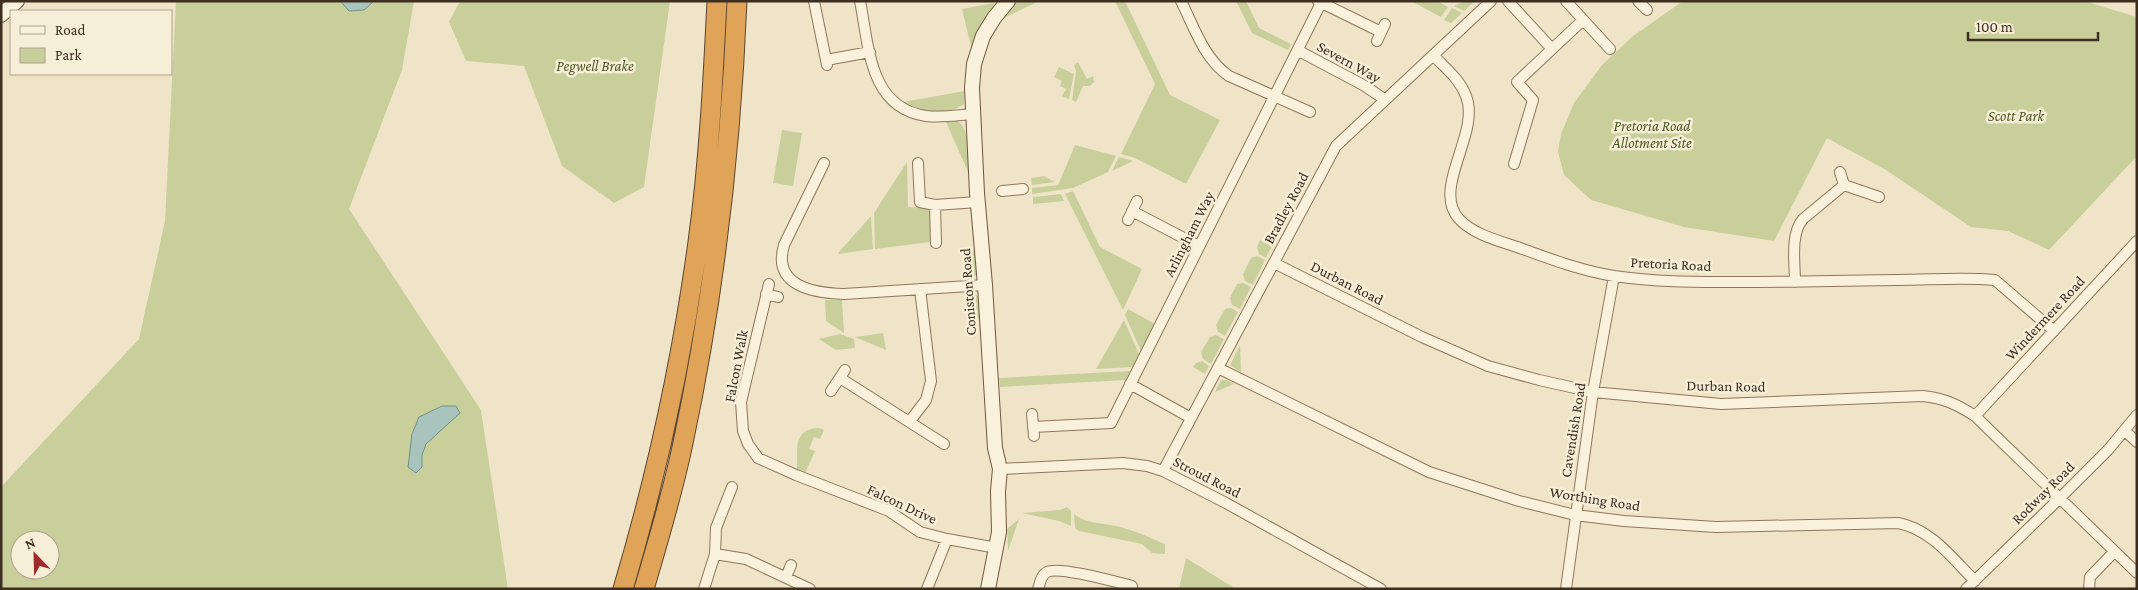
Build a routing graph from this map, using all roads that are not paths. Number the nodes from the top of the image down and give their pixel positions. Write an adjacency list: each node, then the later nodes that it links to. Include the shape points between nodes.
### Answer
1 (17, 1): 14 (street)
2 (717, 1): 74 (highway, via 710,124 688,305 663,440)
3 (737, 1): 75 (highway, via 719,237 683,444)
4 (814, 1): 20 (street, via 826,62)
5 (860, 1): 20 (street)
6 (1008, 1): 25 (street, Coniston Road, via 988,25 978,48 972,74)
7 (1181, 1): 22 (street, via 1204,50 1220,70)
8 (1491, 1): 21 (street, Bradley Road)
9 (1508, 1): 18 (street)
10 (1566, 1): 15 (street)
11 (1638, 1): 13 (street)
12 (1320, 2): 16 (street); 19 (street, Arlingham Way)
13 (1647, 10)
14 (1, 15)
15 (1583, 20): 17 (street); 18 (street)
16 (1381, 32)
17 (1610, 48)
18 (1552, 49): 27 (street, via 1517,82 1533,100)
19 (1299, 51): 22 (street, Arlingham Way); 23 (street, Severn Way)
20 (870, 52): 25 (street, via 881,88 893,102 927,116)
21 (1433, 55): 23 (street, Bradley Road); 41 (street, Pretoria Road, via 1458,80 1469,106 1450,188 1452,210 1460,220 1473,230 1505,243 1568,265)
22 (1274, 97): 24 (street); 39 (street, Arlingham Way)
23 (1384, 99): 40 (street, Bradley Road, via 1336,146)
24 (1310, 112)
25 (973, 114): 35 (street, Coniston Road)
26 (918, 163): 36 (street, via 920,202)
27 (1514, 164)
28 (818, 167): 44 (street, via 781,255 782,264 794,283 824,293 844,294)
29 (1840, 172): 30 (street)
30 (1844, 185): 33 (street); 42 (street, via 1798,224)
31 (1023, 189): 32 (street)
32 (1002, 191)
33 (1879, 197)
34 (1137, 201): 39 (street, via 1130,216)
35 (978, 202): 36 (street); 43 (street, Coniston Road)
36 (935, 205): 38 (street)
37 (2137, 241): 46 (street, Windermere Road)
38 (936, 243)
39 (1199, 246): 48 (street, Arlingham Way)
40 (1274, 263): 47 (street, Bradley Road); 50 (street, Durban Road, via 1422,338 1488,366)
41 (1614, 276): 42 (street, Pretoria Road, via 1669,282); 50 (street, Cavendish Road)
42 (1795, 282): 46 (street, Pretoria Road, via 1995,280)
43 (985, 285): 44 (street); 59 (street, Coniston Road, via 995,448)
44 (920, 288): 55 (street, via 931,381 926,400)
45 (778, 297): 61 (street, Falcon Walk, via 768,289 741,402 743,430 758,458)
46 (2054, 331): 53 (street, Windermere Road)
47 (1218, 368): 54 (street, Bradley Road); 64 (street, Worthing Road, via 1428,472 1518,501)
48 (1130, 384): 51 (street, Arlingham Way, via 1111,423 1034,432); 54 (street)
49 (831, 391): 55 (street, via 842,374)
50 (1593, 392): 53 (street, Durban Road, via 1720,404 1923,396 1941,398); 64 (street, Cavendish Road)
51 (1032, 414)
52 (2137, 415): 57 (street, Rodway Road)
53 (1975, 416): 63 (street, Durban Road)
54 (1192, 418): 60 (street, Bradley Road)
55 (910, 421): 56 (street, via 940,442)
56 (943, 430)
57 (2125, 431): 58 (street); 63 (street, Rodway Road)
58 (2137, 442)
59 (1000, 469): 60 (street, Stroud Road, via 1123,463); 66 (street, Coniston Road)
60 (1163, 471): 81 (street, Stroud Road)
61 (796, 475): 65 (street, Falcon Drive, via 818,478 889,512 920,532)
62 (732, 487): 68 (street, via 716,528)
63 (2059, 499): 67 (street, Durban Road); 72 (street, Rodway Road)
64 (1575, 515): 72 (street, Worthing Road, via 1716,527 1898,524 1924,532); 82 (street, Cavendish Road)
65 (947, 539): 66 (street, Falcon Drive); 78 (street, Falcon Drive)
66 (997, 548): 79 (street, Coniston Road)
67 (2114, 552): 70 (street, Durban Road); 84 (street, via 2090,577)
68 (715, 554): 71 (street, via 746,559); 76 (street)
69 (791, 565): 71 (street)
70 (2137, 573)
71 (786, 578): 77 (street)
72 (1975, 581): 83 (street, Rodway Road)
73 (1132, 584): 80 (street, via 1060,570 1042,576)
74 (623, 589)
75 (644, 589)
76 (704, 589)
77 (810, 589)
78 (928, 589)
79 (988, 589)
80 (1038, 589)
81 (1381, 589)
82 (1566, 589)
83 (1966, 589)
84 (2089, 589)

